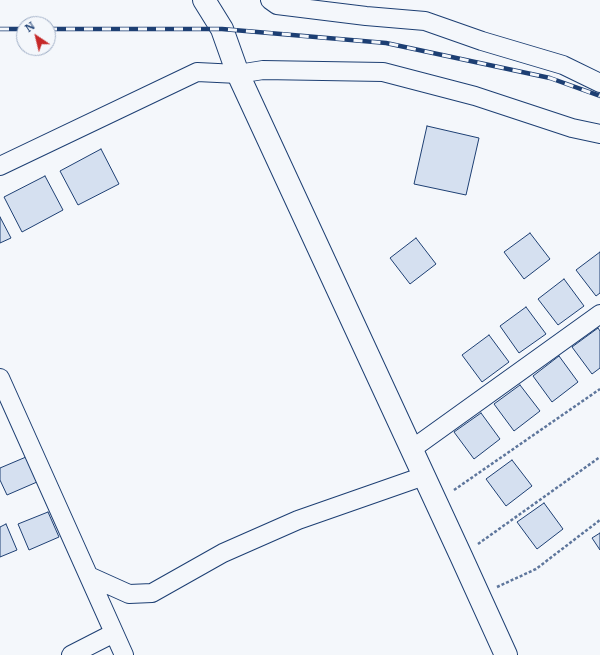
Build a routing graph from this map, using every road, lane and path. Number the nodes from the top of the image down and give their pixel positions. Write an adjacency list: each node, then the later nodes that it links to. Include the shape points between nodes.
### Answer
1 (204, 0): 3 (main road, via 222,29)
2 (270, 0): 4 (street, via 277,5 425,21 563,65)
3 (238, 74): 5 (street, via 263,70 383,72 475,96 572,128); 6 (street, via 196,72); 10 (main road)
4 (600, 84)
5 (600, 134)
6 (0, 166)
7 (600, 314): 10 (street)
8 (0, 378): 16 (street)
9 (600, 389): 13 (path)
10 (412, 449): 12 (main road)
11 (600, 457): 15 (path)
12 (424, 476): 13 (main road); 16 (street, via 298,520 223,553 152,593 129,594)
13 (436, 502): 15 (main road)
14 (600, 520): 17 (path, via 536,568)
15 (461, 556): 17 (main road)
16 (89, 576): 18 (street)
17 (479, 595): 21 (main road)
18 (114, 633): 19 (street); 20 (street)
19 (71, 655)
20 (124, 655)
21 (506, 655)

